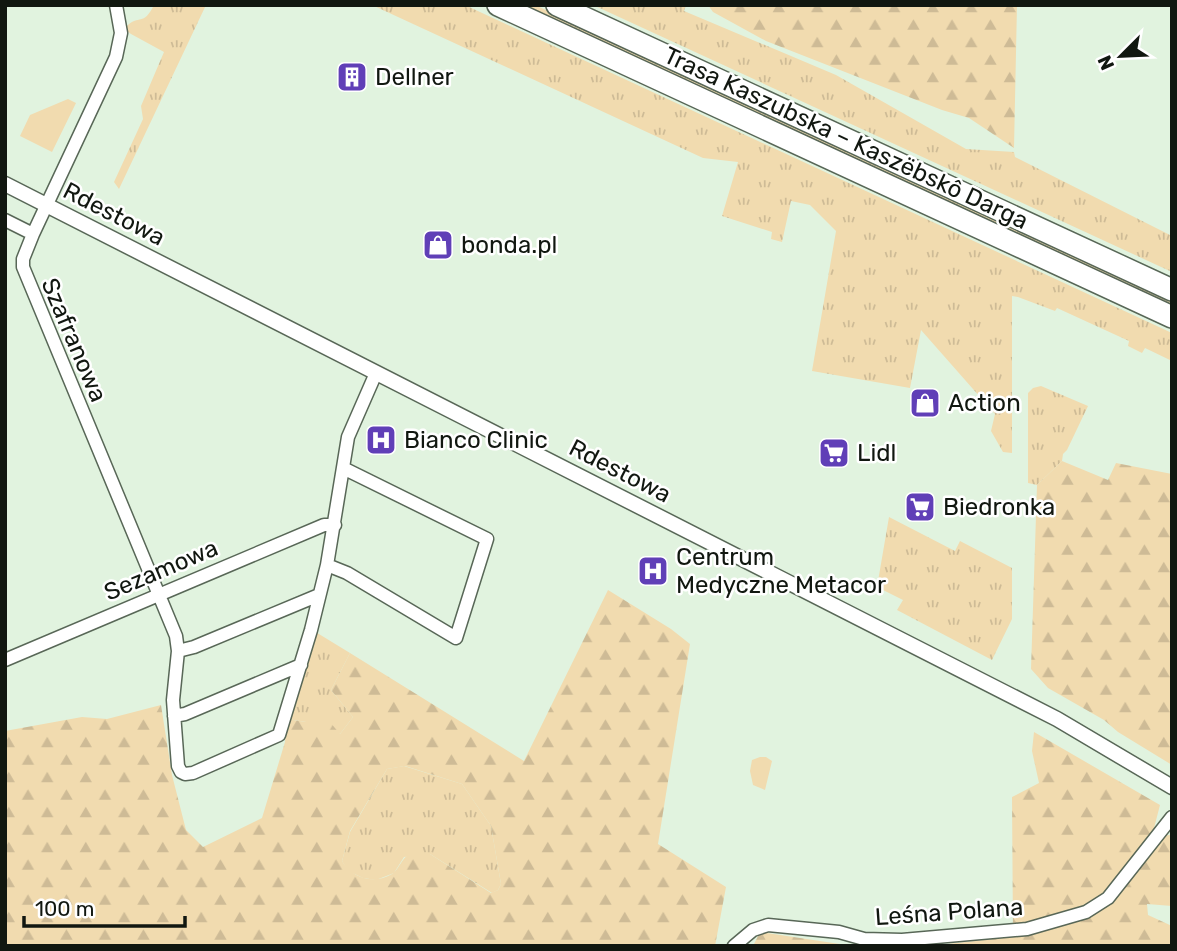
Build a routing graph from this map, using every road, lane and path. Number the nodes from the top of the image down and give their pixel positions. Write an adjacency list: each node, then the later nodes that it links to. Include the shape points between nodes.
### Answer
1 (116, 5): 5 (street, Szafranowa, via 121,33 116,57)
2 (498, 5): 9 (highway, Trasa Kaszubska – Kaszëbskô Darga)
3 (557, 5): 8 (highway, Trasa Kaszubska – Kaszëbskô Darga)
4 (5, 184): 5 (street, Rdestowa)
5 (47, 205): 7 (street, Szafranowa); 10 (street, Rdestowa)
6 (5, 220): 7 (street)
7 (33, 234): 14 (street, Szafranowa, via 23,259 25,278)
8 (1172, 290)
9 (1172, 317)
10 (376, 373): 11 (street, Szafranowa, via 348,437); 20 (street, Rdestowa, via 1057,719)
11 (343, 468): 12 (street, Szafranowa); 13 (street, via 487,539 456,638)
12 (335, 525): 13 (street, Szafranowa); 14 (street, Sezamowa)
13 (327, 565): 15 (street, Szafranowa)
14 (159, 594): 16 (street, Szafranowa); 17 (street, Sezamowa)
15 (319, 595): 16 (street); 18 (street, Szafranowa)
16 (178, 651): 19 (street, Szafranowa)
17 (5, 659)
18 (301, 665): 19 (street); 19 (street, Szafranowa, via 279,735 193,773 185,774 178,766)
19 (174, 716)
20 (1172, 787)
21 (1172, 817): 22 (street, Leśna Polana, via 1108,898 1086,912 1027,929 902,940 768,925 753,930)
22 (734, 946)

